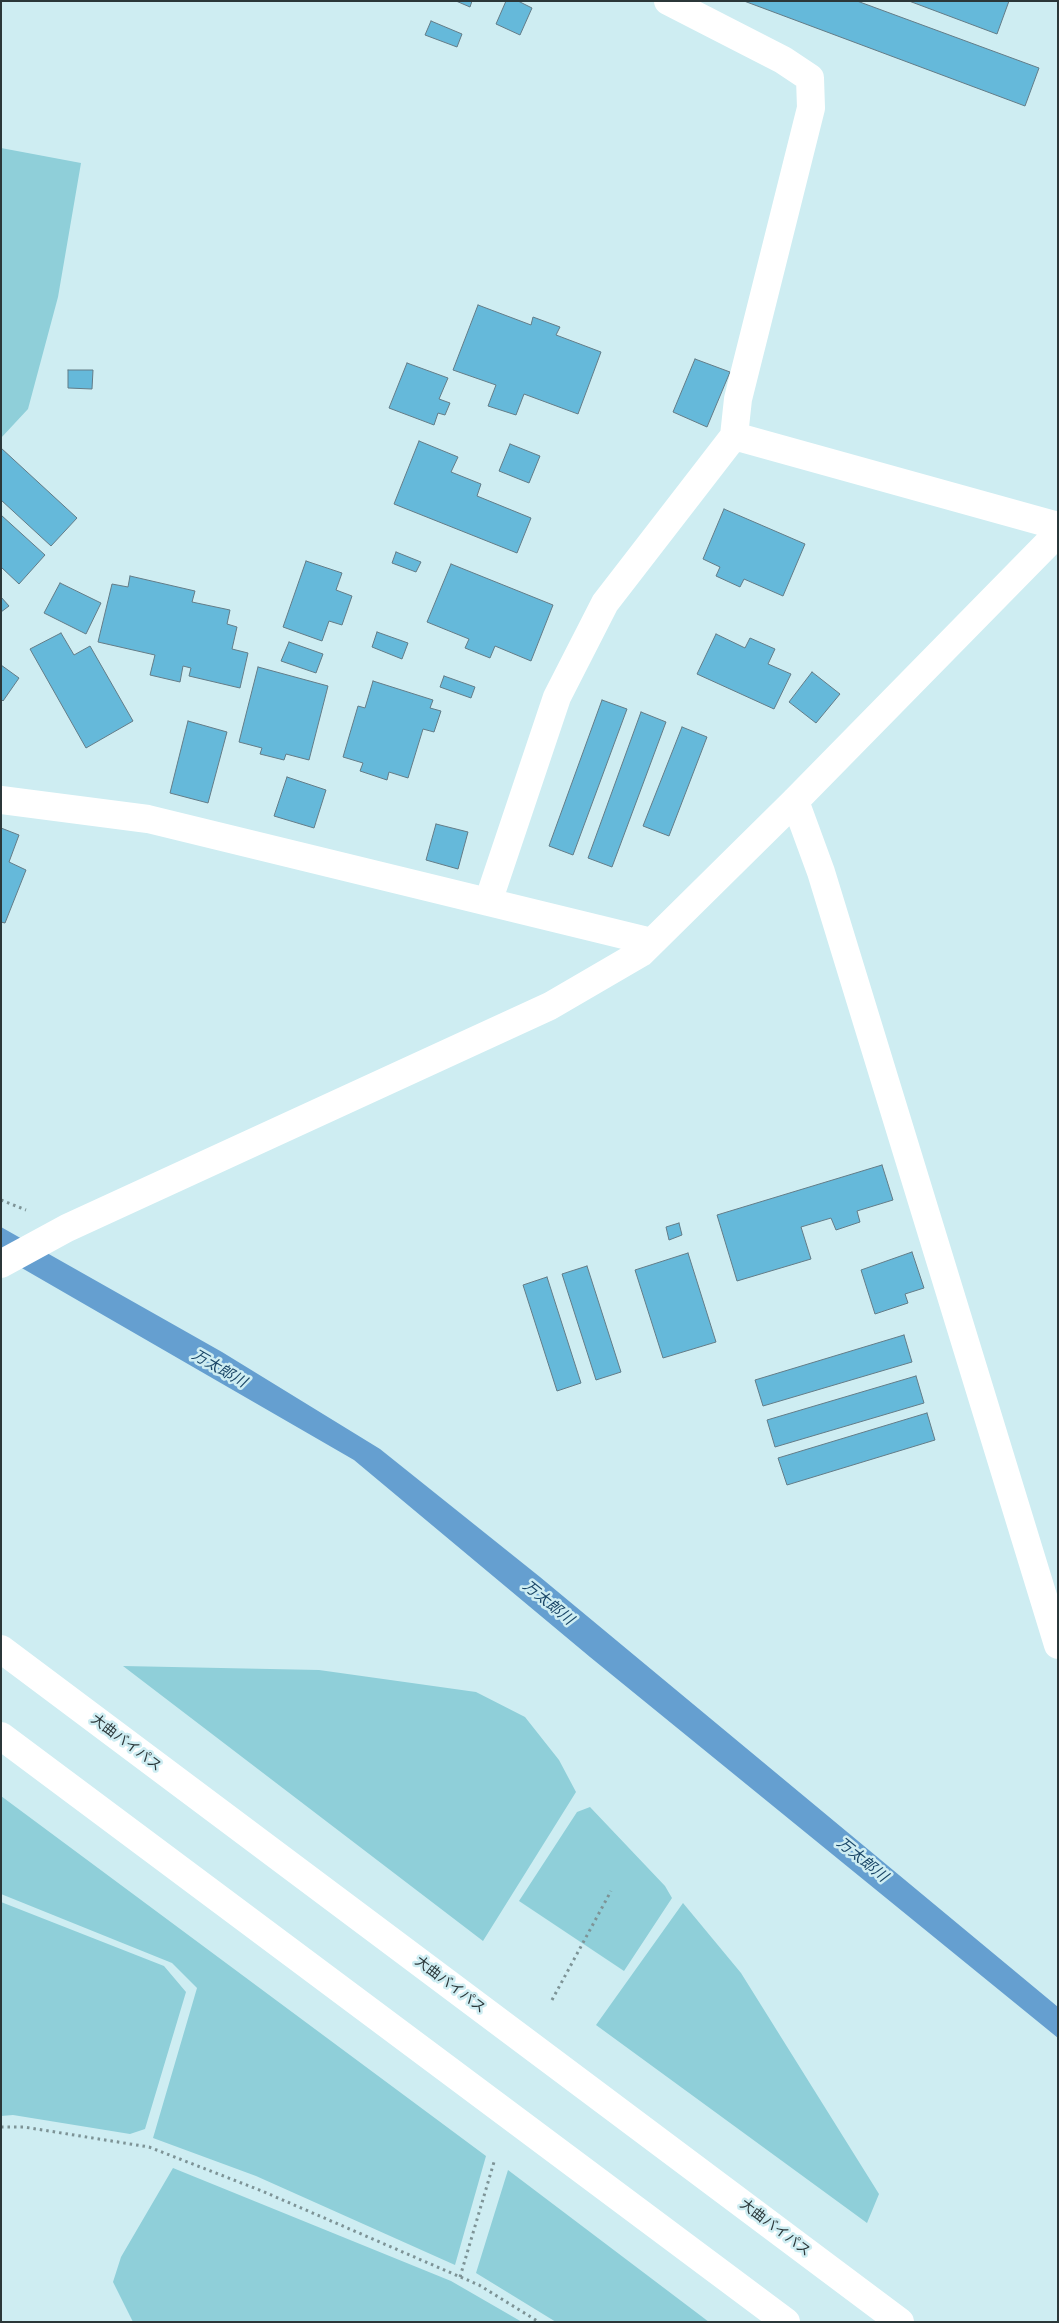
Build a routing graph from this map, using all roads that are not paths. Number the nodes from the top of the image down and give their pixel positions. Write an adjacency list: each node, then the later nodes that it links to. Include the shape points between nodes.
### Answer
1 (668, 1): 2 (main road, via 783,60 810,78 811,108 738,399)
2 (734, 436): 3 (main road); 7 (main road, via 605,603 557,697)
3 (1058, 526)
4 (1058, 533): 6 (main road)
5 (1, 800): 7 (main road, via 148,819)
6 (794, 801): 8 (main road); 10 (main road, via 824,881)
7 (488, 902): 8 (main road)
8 (652, 942): 9 (main road, via 641,953 550,1006 64,1229)
9 (1, 1264)
10 (1058, 1645)
11 (1, 1649): 14 (main road, 大曲バイパス)
12 (1, 1736): 13 (main road)
13 (786, 2322)
14 (900, 2322)

